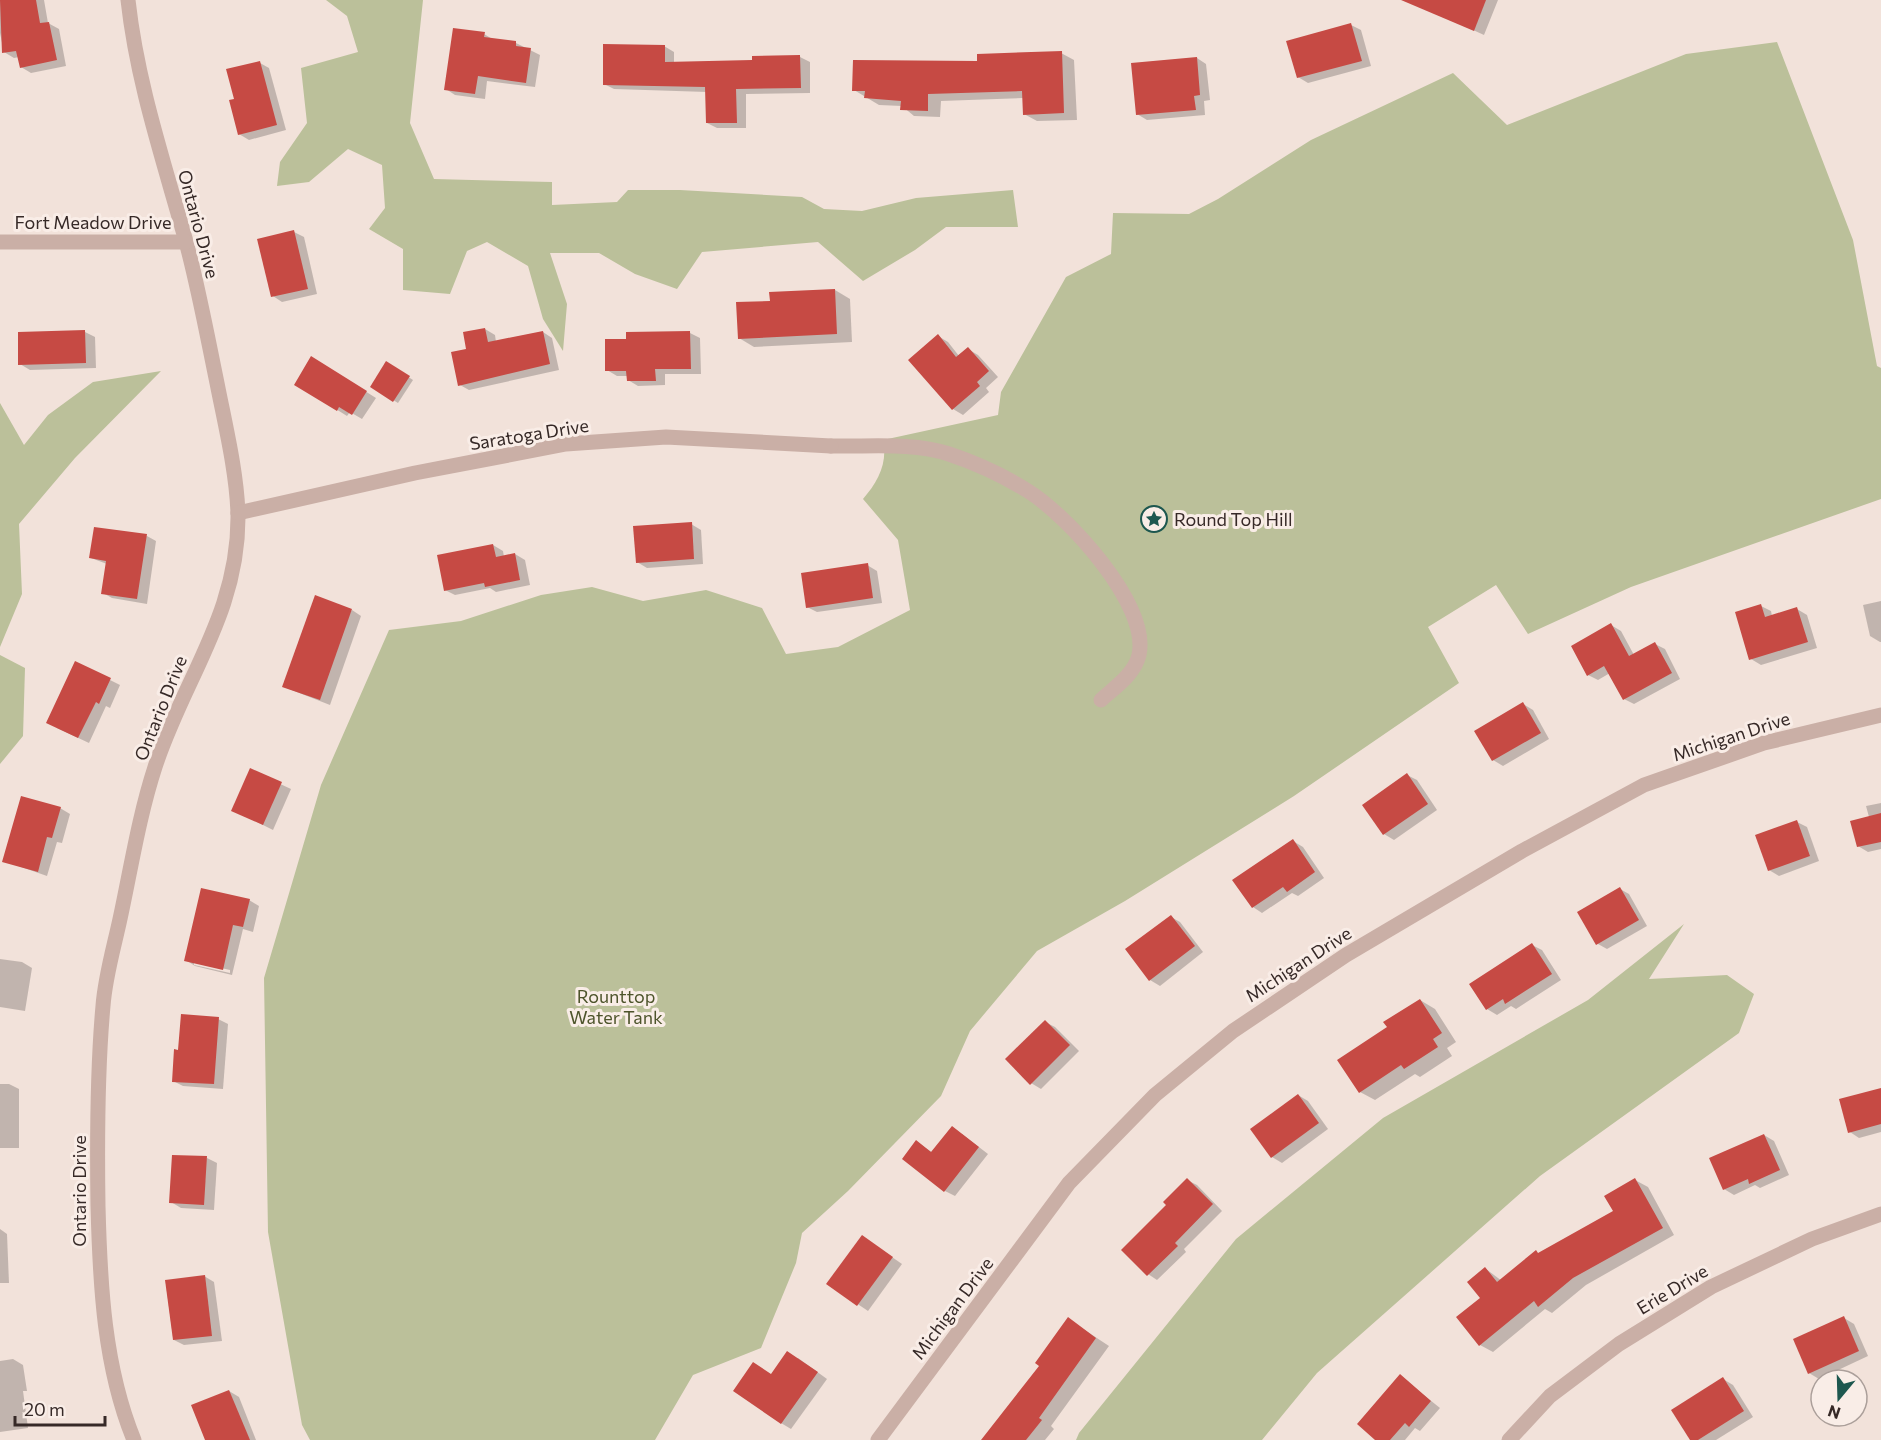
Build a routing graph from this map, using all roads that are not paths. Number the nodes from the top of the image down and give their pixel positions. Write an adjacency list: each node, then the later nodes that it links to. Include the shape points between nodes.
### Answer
1 (128, 0): 3 (street, Ontario Drive, via 132,37 158,148)
2 (0, 242): 3 (street, Fort Meadow Drive)
3 (186, 242): 4 (street, Ontario Drive, via 225,421)
4 (238, 513): 5 (street, Saratoga Drive, via 566,444 666,437 915,447 948,454 1030,492 1069,525 1113,575 1139,626 1139,656 1128,676); 8 (street, Ontario Drive, via 234,570 218,624 155,766 103,1004 97,1160 99,1252 107,1341)
5 (1101, 699)
6 (1881, 715): 9 (street, Michigan Drive, via 1764,742 1644,785 1522,851 1346,955 1233,1031 1155,1095 1069,1183)
7 (1881, 1214): 10 (street, Erie Drive, via 1812,1239 1711,1287 1619,1344 1567,1383)
8 (134, 1440)
9 (878, 1440)
10 (1509, 1440)

